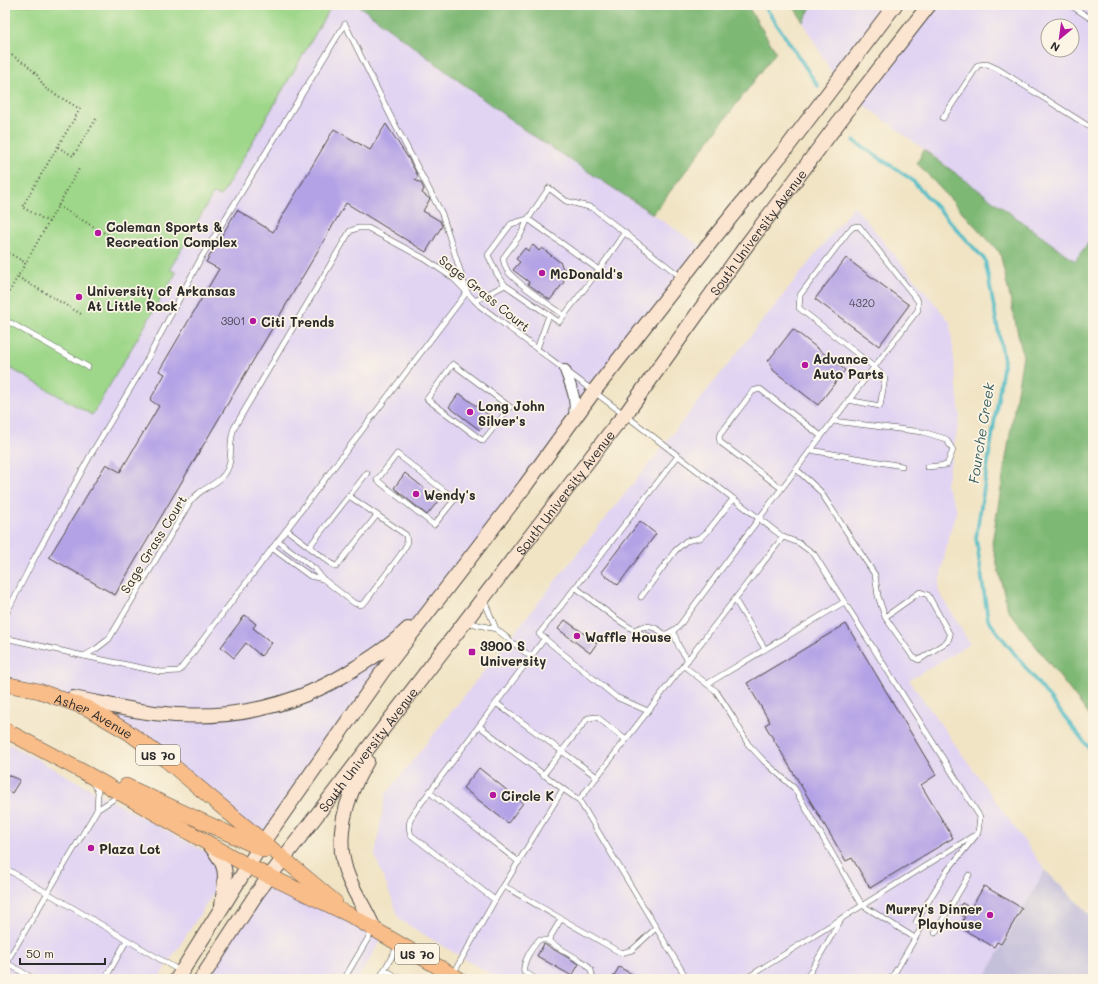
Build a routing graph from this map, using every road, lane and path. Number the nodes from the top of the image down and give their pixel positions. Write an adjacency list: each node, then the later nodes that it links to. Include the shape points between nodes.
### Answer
1 (895, 5): 20 (main road, South University Avenue, via 785,150)
2 (929, 5): 36 (main road, South University Avenue, via 799,174)
3 (1070, 5): 4 (lane)
4 (1093, 20)
5 (5, 51): 9 (path, via 26,64 45,88 80,109)
6 (943, 118): 8 (lane, via 978,65 987,64)
7 (96, 119): 9 (path, via 73,156)
8 (1093, 129)
9 (58, 147): 13 (path, via 22,207)
10 (79, 169): 11 (path)
11 (58, 206): 13 (path); 15 (path)
12 (528, 219): 14 (lane, via 549,188 566,201 593,208); 18 (lane); 21 (lane, via 511,224 488,255 497,274); 27 (lane, via 521,234 503,258 504,265 509,273)
13 (49, 222): 17 (path)
14 (625, 232): 18 (lane); 20 (lane)
15 (122, 243)
16 (5, 251): 17 (path)
17 (26, 263): 19 (path)
18 (599, 270): 27 (lane)
19 (18, 277): 23 (path); 25 (path)
20 (682, 277): 33 (main road, South University Avenue)
21 (506, 285): 24 (lane); 26 (lane)
22 (467, 292): 24 (lane, Sage Grass Court); 52 (lane); 64 (lane, via 442,214 345,24 200,258 142,369 90,456); 74 (lane, Sage Grass Court, via 453,278 425,259 368,228 350,231 234,428 230,437 229,466 224,474 190,502 109,639)
23 (5, 298)
24 (475, 301): 29 (lane, Sage Grass Court)
25 (81, 314)
26 (549, 315): 27 (lane, via 559,322); 29 (lane)
27 (564, 316)
28 (5, 322): 31 (lane, via 11,323)
29 (537, 349): 32 (lane, Sage Grass Court)
30 (874, 367): 30 (lane, via 918,310 918,301 858,226 848,232 800,295 799,308); 34 (lane); 34 (lane, via 885,378 880,406)
31 (88, 368)
32 (565, 370): 33 (lane, Sage Grass Court); 37 (street, via 576,404)
33 (594, 391): 36 (lane, Sage Grass Court); 37 (main road, South University Avenue)
34 (848, 400): 38 (lane)
35 (510, 407): 35 (lane, via 453,364 427,399 483,441)
36 (625, 415): 42 (lane, Sage Grass Court); 61 (main road, South University Avenue)
37 (574, 418): 59 (main road, South University Avenue)
38 (833, 421): 39 (lane); 44 (lane, via 923,432 946,439 953,450 947,465)
39 (821, 436): 40 (lane); 47 (lane, via 760,389 753,390 719,436 720,442)
40 (810, 450): 43 (lane); 45 (lane)
41 (397, 454): 41 (lane, via 377,480 434,525 455,499)
42 (678, 456): 49 (lane, Sage Grass Court); 58 (lane)
43 (902, 466)
44 (926, 467)
45 (796, 468): 47 (lane); 65 (lane, via 820,492 875,575)
46 (367, 473): 48 (lane)
47 (781, 488): 51 (lane)
48 (349, 496): 50 (lane); 55 (lane)
49 (733, 499): 51 (lane, Sage Grass Court); 60 (lane, via 707,532 700,538 686,541 675,551)
50 (377, 515): 55 (lane, via 336,567); 57 (lane, via 406,536 407,544 366,601 361,605 354,603)
51 (758, 518): 53 (lane, Sage Grass Court); 69 (lane)
52 (287, 530): 54 (lane); 55 (lane)
53 (782, 537): 62 (lane); 63 (lane, Sage Grass Court, via 799,543 814,554)
54 (278, 541): 56 (lane); 57 (lane, via 315,569)
55 (309, 547)
56 (272, 548): 57 (lane, via 310,576); 74 (lane, via 180,671 161,672)
57 (323, 579)
58 (575, 587): 68 (lane); 72 (lane, via 539,634)
59 (446, 590): 80 (main road, via 405,632 338,680 297,699 257,710 216,715 176,715 122,708); 98 (main road, South University Avenue, via 383,671)
60 (641, 597)
61 (483, 598): 66 (main road, South University Avenue); 67 (lane)
62 (734, 600): 73 (lane); 76 (lane)
63 (844, 602): 73 (lane); 96 (lane, Sage Grass Court, via 980,817)
64 (5, 616)
65 (885, 617): 65 (lane, via 912,657 919,660 948,641 950,635 928,595 920,592)
66 (465, 622): 67 (lane); 83 (main road, South University Avenue)
67 (496, 629): 75 (lane)
68 (635, 630): 70 (lane, via 657,637); 70 (lane, via 643,626 658,629)
69 (673, 632): 70 (lane); 76 (lane)
70 (664, 634)
71 (5, 638): 74 (lane)
72 (545, 638): 75 (lane); 82 (lane, via 616,697)
73 (765, 649): 79 (lane)
74 (84, 656)
75 (531, 657): 81 (lane)
76 (688, 660): 77 (lane)
77 (684, 666): 79 (lane); 82 (lane)
78 (5, 684): 80 (main road, Asher Avenue / US 70)
79 (706, 684): 108 (lane, via 716,691 748,744 794,788)
80 (39, 691): 98 (main road, Asher Avenue / US 70, via 87,708 128,732 166,760)
81 (496, 703): 84 (lane); 87 (lane)
82 (648, 711): 86 (lane)
83 (387, 725): 99 (main road, South University Avenue); 114 (main road, via 360,772 343,819 341,839 343,862 348,877)
84 (479, 726): 89 (lane); 92 (lane)
85 (5, 730): 88 (main road, US 70)
86 (626, 740): 87 (lane, via 597,717 588,718); 90 (lane)
87 (562, 751): 89 (lane); 90 (lane)
88 (87, 774): 93 (main road, US 70); 95 (lane, via 98,792); 98 (main road, via 126,786)
89 (543, 775): 91 (lane)
90 (597, 777): 94 (lane)
91 (563, 789): 94 (lane); 100 (lane)
92 (429, 792): 100 (lane); 107 (lane, via 409,821 411,835)
93 (121, 793): 95 (lane); 97 (main road, US 70)
94 (579, 800): 113 (lane)
95 (97, 810): 106 (lane)
96 (978, 833): 108 (lane); 116 (lane, via 946,872 916,922 923,925)
97 (209, 844): 101 (main road, US 70); 109 (main road, via 218,853 226,871)
98 (261, 845): 99 (main road); 101 (main road, South University Avenue)
99 (284, 859): 104 (main road, South University Avenue); 110 (main road, US 70)
100 (519, 862): 105 (lane)
101 (248, 866): 104 (main road, US 70); 109 (main road, South University Avenue)
102 (5, 868): 106 (lane)
103 (969, 875): 115 (lane)
104 (270, 877): 110 (main road, US 70); 126 (main road, South University Avenue)
105 (504, 886): 107 (lane); 112 (lane)
106 (47, 893): 117 (lane); 120 (lane)
107 (495, 900): 123 (lane)
108 (862, 905): 111 (lane); 116 (lane)
109 (221, 910): 122 (main road, South University Avenue)
110 (350, 915): 114 (main road, US 70)
111 (843, 917): 133 (lane); 134 (lane)
112 (561, 919): 113 (lane, via 621,953 632,950); 118 (lane)
113 (656, 928): 132 (lane)
114 (374, 929): 119 (main road, US 70); 127 (lane)
115 (936, 932)
116 (915, 938): 135 (lane)
117 (127, 940): 122 (lane); 125 (lane)
118 (548, 941): 130 (lane, via 539,940 535,944 523,968 524,972); 131 (lane, via 586,964)
119 (400, 944): 121 (lane); 123 (main road, US 70)
120 (6, 962): 124 (lane)
121 (385, 970): 128 (lane); 129 (lane)
122 (179, 975)
123 (456, 977)
124 (34, 979)
125 (104, 979)
126 (200, 979)
127 (344, 979)
128 (379, 979)
129 (401, 979)
130 (536, 979)
131 (593, 979)
132 (687, 979)
133 (745, 979)
134 (806, 979)
135 (891, 979)

